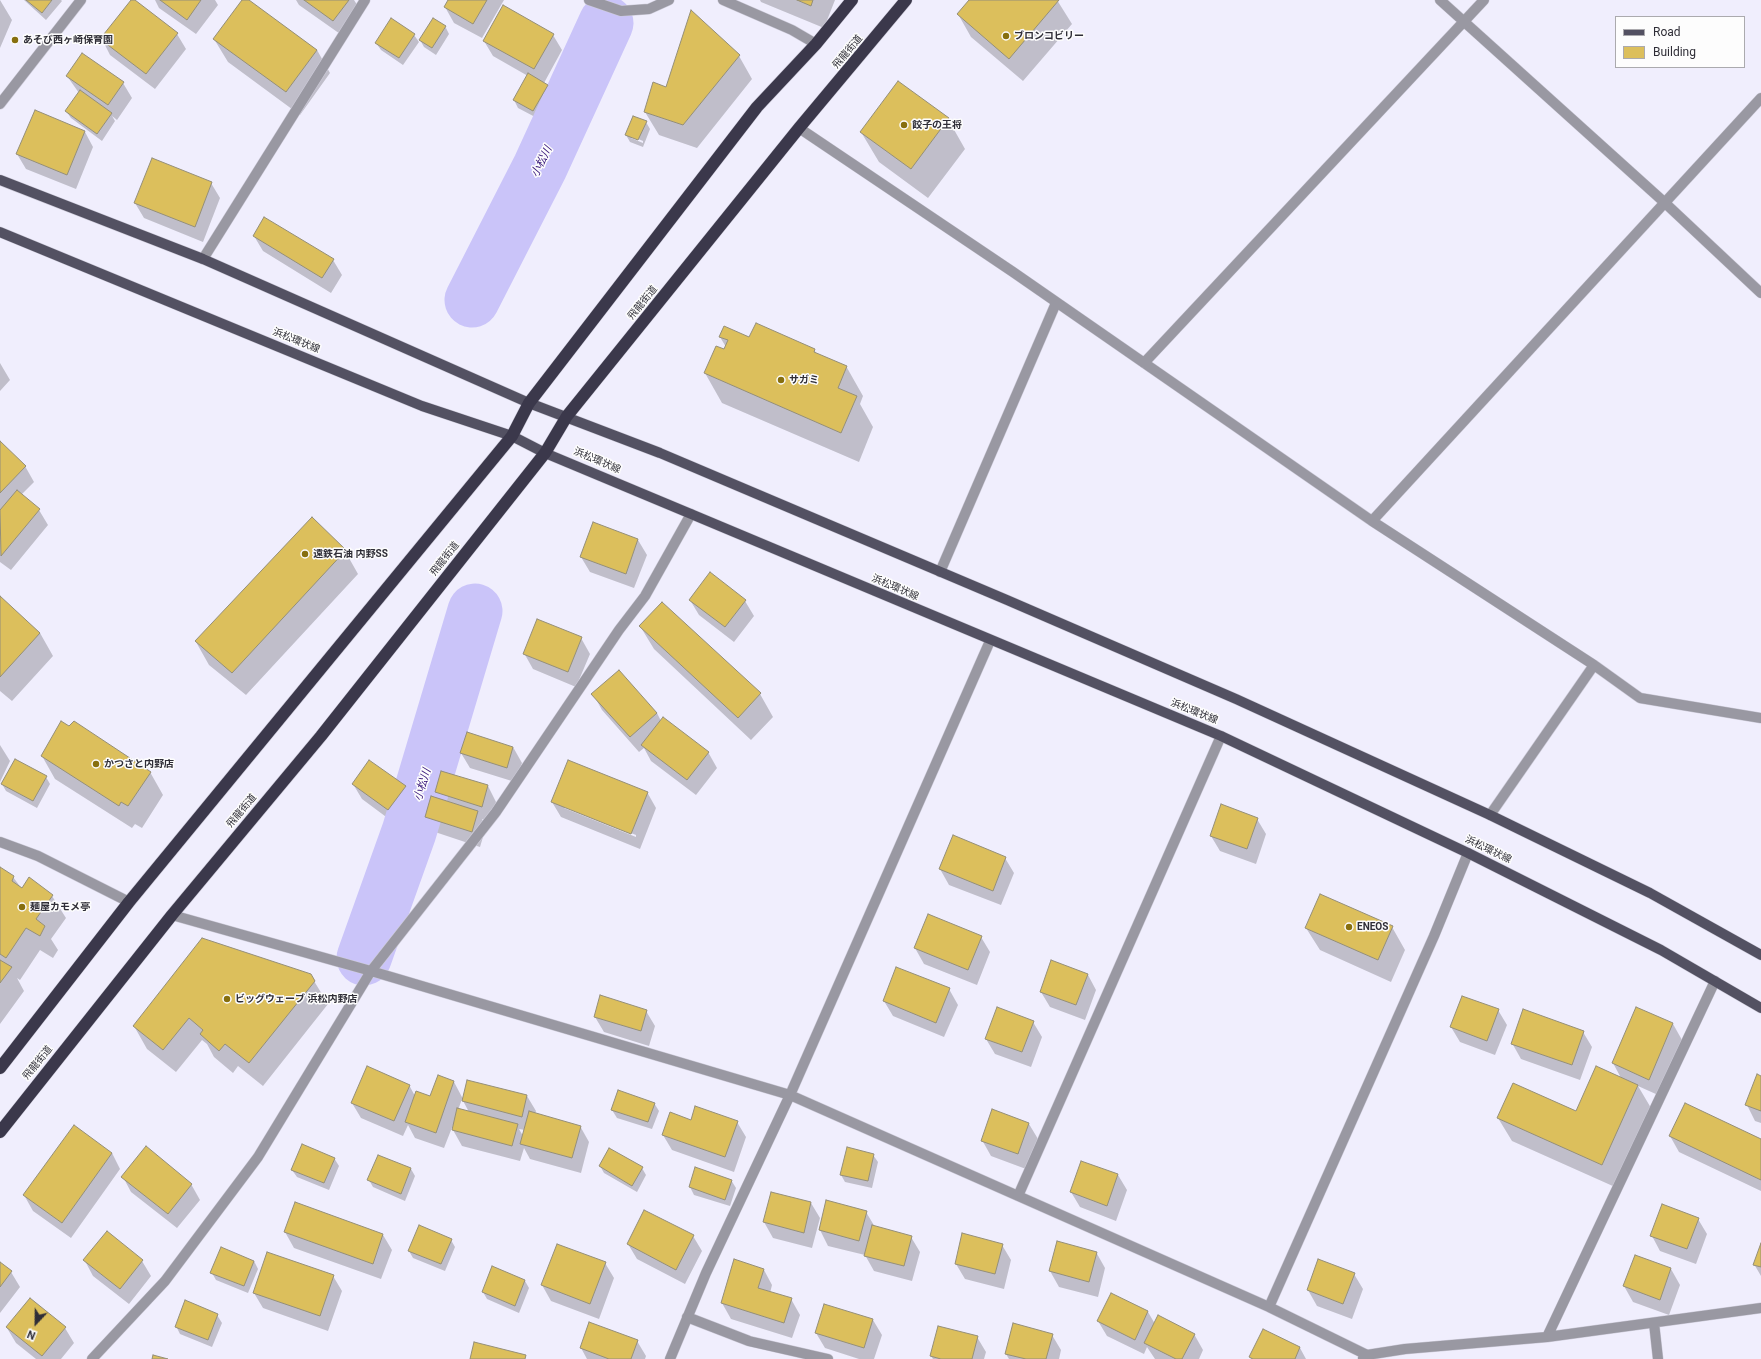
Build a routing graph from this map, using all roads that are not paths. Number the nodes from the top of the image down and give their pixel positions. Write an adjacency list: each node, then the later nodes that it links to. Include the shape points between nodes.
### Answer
1 (81, 0): 13 (street)
2 (365, 0): 18 (street)
3 (589, 0): 4 (street, via 621,12 649,9)
4 (669, 0)
5 (723, 0): 11 (street, via 792,30)
6 (852, 0): 11 (highway)
7 (906, 0): 14 (highway, 飛龍街道)
8 (1440, 0): 10 (street)
9 (1484, 0): 10 (street)
10 (1464, 22): 16 (street); 21 (street)
11 (816, 44): 22 (highway, via 757,107)
12 (1761, 98): 16 (street)
13 (0, 104)
14 (799, 128): 20 (street); 23 (highway, 飛龍街道)
15 (0, 180): 18 (main road)
16 (1664, 202): 19 (street); 27 (street)
17 (0, 232): 24 (main road, 浜松環状線, via 422,406)
18 (203, 259): 22 (main road)
19 (1761, 293)
20 (1056, 303): 21 (street); 28 (street)
21 (1144, 363): 27 (street)
22 (529, 403): 23 (main road); 24 (highway)
23 (567, 416): 25 (highway, 飛龍街道); 28 (main road)
24 (512, 436): 25 (main road, 浜松環状線); 36 (highway)
25 (545, 453): 26 (main road, 浜松環状線); 37 (highway, 飛龍街道, via 321,736)
26 (691, 514): 29 (main road, 浜松環状線); 39 (street, via 645,596 619,630 496,812)
27 (1372, 521): 30 (street)
28 (940, 572): 33 (main road, via 1236,699)
29 (990, 641): 32 (main road, 浜松環状線); 43 (street)
30 (1594, 665): 31 (street, via 1640,698); 33 (street)
31 (1761, 718)
32 (1220, 736): 35 (main road, 浜松環状線); 45 (street)
33 (1490, 815): 38 (main road, via 1650,892)
34 (0, 842): 36 (street, via 38,856)
35 (1468, 853): 40 (main road, 浜松環状線, via 1661,950); 46 (street, via 1434,936)
36 (129, 902): 42 (highway)
37 (172, 915): 39 (street); 44 (highway, 飛龍街道)
38 (1761, 955)
39 (371, 971): 43 (street); 53 (street, via 258,1157 165,1281)
40 (1715, 981): 41 (main road, 浜松環状線); 50 (street)
41 (1761, 1008)
42 (0, 1068)
43 (790, 1095): 45 (street); 48 (street)
44 (0, 1132)
45 (1018, 1196): 46 (street)
46 (1269, 1306): 52 (street)
47 (1761, 1308): 49 (street)
48 (686, 1317): 54 (street); 55 (street, via 748,1341)
49 (1654, 1323): 50 (street); 56 (street)
50 (1547, 1337): 51 (street)
51 (1406, 1354): 52 (street)
52 (1364, 1357)
53 (92, 1359)
54 (670, 1359)
55 (828, 1359)
56 (1658, 1359)

